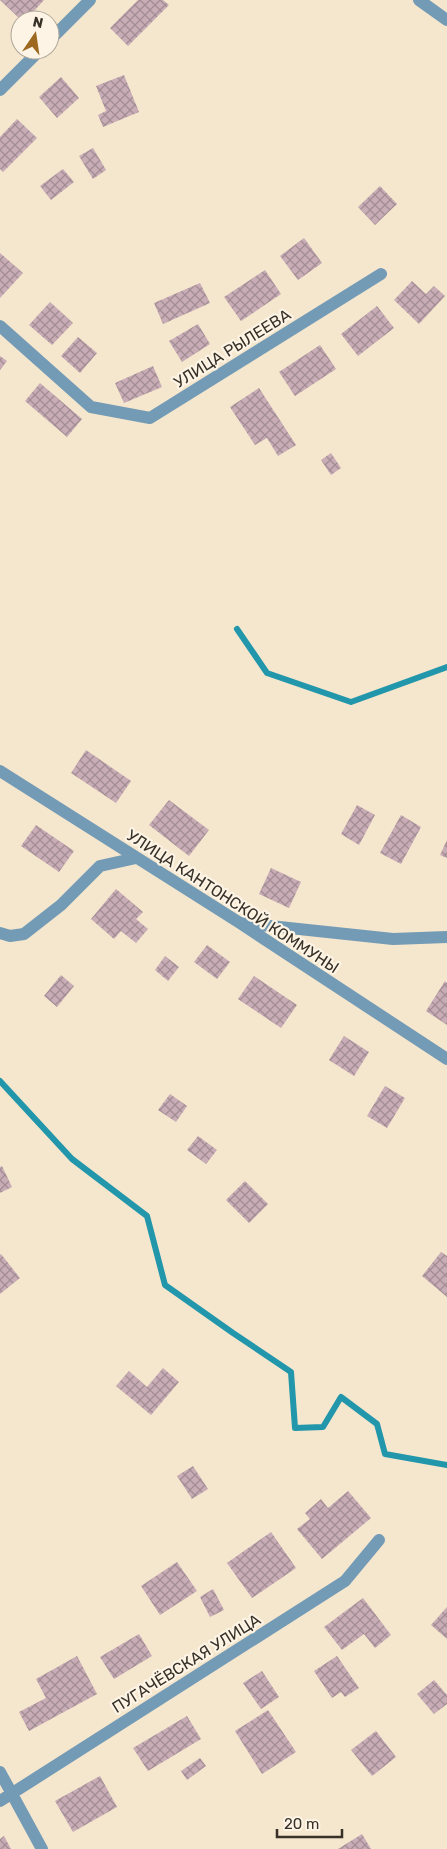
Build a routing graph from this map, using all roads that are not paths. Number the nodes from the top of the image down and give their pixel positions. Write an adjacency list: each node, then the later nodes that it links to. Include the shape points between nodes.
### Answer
1 (90, 0): 4 (street)
2 (419, 0): 3 (street)
3 (447, 20)
4 (60, 30)
5 (30, 60): 6 (street)
6 (0, 90)
7 (381, 274): 8 (street, УЛИЦА РЫЛЕЕВА, via 150,418 91,408)
8 (0, 326)
9 (0, 771): 10 (street, УЛИЦА КАНТОНСКОЙ КОММУНЫ)
10 (136, 858): 11 (street, УЛИЦА КАНТОНСКОЙ КОММУНЫ); 12 (street, via 100,866 61,905 24,934 10,936)
11 (240, 923): 13 (street, via 393,939); 14 (street, УЛИЦА КАНТОНСКОЙ КОММУНЫ)
12 (0, 933)
13 (447, 937)
14 (447, 1059)
15 (379, 1540): 17 (street, ПУГАЧЁВСКАЯ УЛИЦА, via 345,1581)
16 (0, 1772): 17 (street)
17 (5, 1798): 18 (street)
18 (42, 1849)

